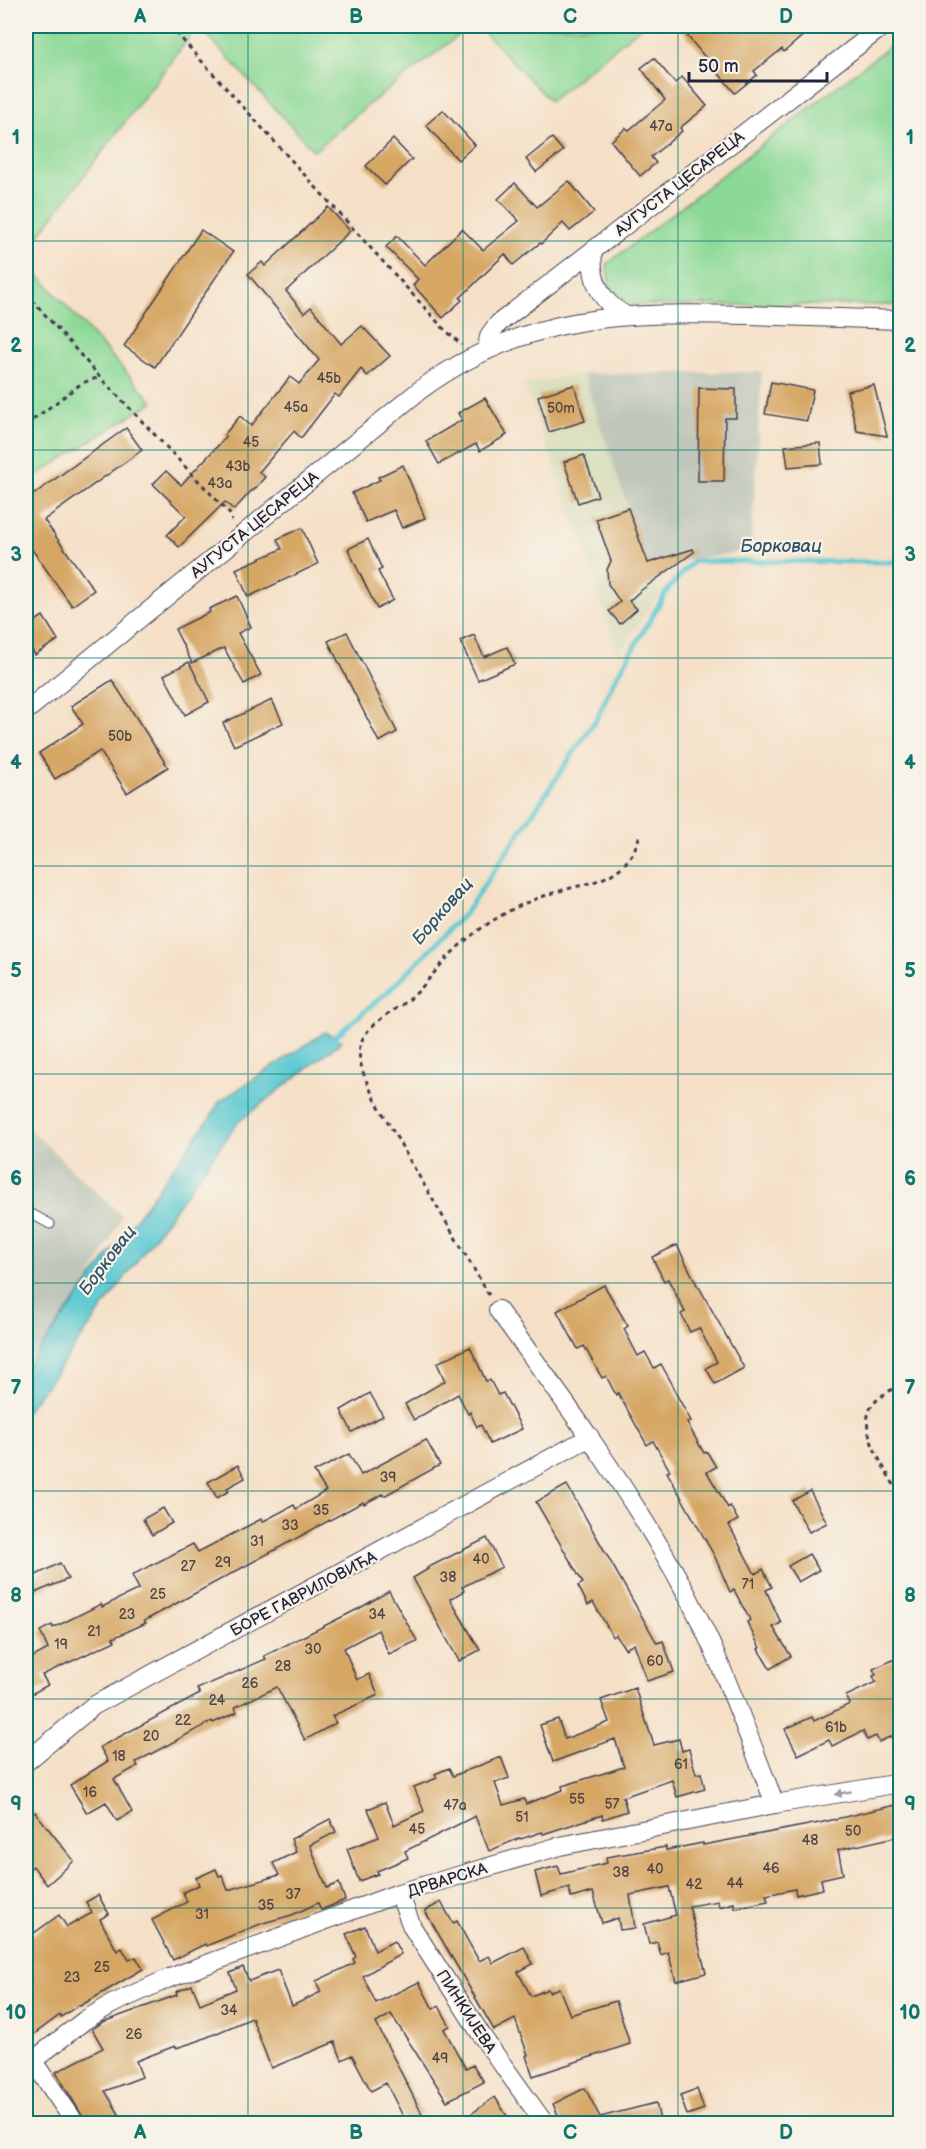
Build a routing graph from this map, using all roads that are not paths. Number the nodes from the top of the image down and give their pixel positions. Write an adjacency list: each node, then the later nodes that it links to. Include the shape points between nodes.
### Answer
1 (883, 26): 2 (street, АУГУСТА ЦЕСАРЕЦА)
2 (594, 251): 3 (street, via 593,272 600,291); 5 (street, АУГУСТА ЦЕСАРЕЦА, via 499,323)
3 (625, 315): 4 (street, АУГУСТА ЦЕСАРЕЦА); 5 (street, АУГУСТА ЦЕСАРЕЦА, via 551,328)
4 (900, 320)
5 (481, 352): 6 (street, АУГУСТА ЦЕСАРЕЦА, via 420,390)
6 (26, 711)
7 (26, 1211): 8 (lane)
8 (50, 1224)
9 (498, 1310): 10 (street)
10 (590, 1437): 11 (street, БОРЕ ГАВРИЛОВИЋА, via 93,1706); 13 (street, via 679,1580 720,1663)
11 (26, 1762)
12 (900, 1783): 13 (street, ДРВАРСКА, one-way to 13)
13 (775, 1804): 14 (street, ДРВАРСКА, via 560,1846)
14 (399, 1893): 15 (street, ДРВАРСКА, via 167,1979 112,2004); 17 (street, ПИНКИЈЕВА, via 412,1927)
15 (28, 2059): 16 (street)
16 (76, 2124)
17 (545, 2124)

